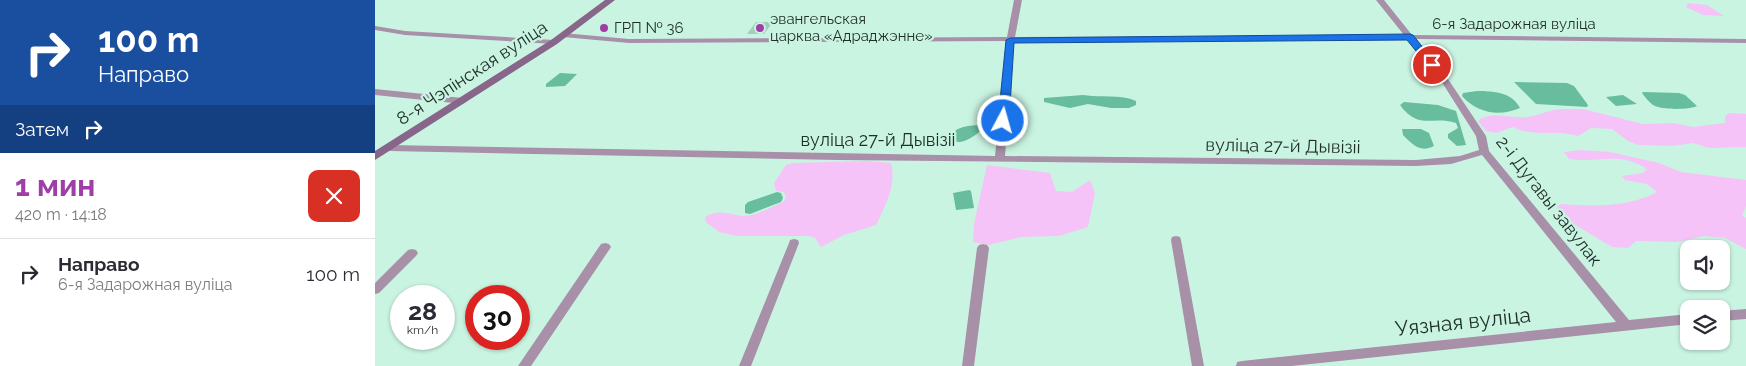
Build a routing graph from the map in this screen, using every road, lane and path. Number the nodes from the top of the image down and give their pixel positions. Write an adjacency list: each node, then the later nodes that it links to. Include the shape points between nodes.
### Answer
1 (611, 0): 5 (main road, 8-я Чэпінская вуліца)
2 (1018, 0): 7 (street)
3 (1380, 0): 6 (street, 2-і Дугавы завулак)
4 (375, 28): 9 (street, via 405,33)
5 (563, 35): 7 (street, 6-я Задарожная вуліца, via 629,41); 9 (main road, 8-я Чэпінская вуліца)
6 (1410, 37): 7 (street, 6-я Задарожная вуліца); 8 (street, 6-я Задарожная вуліца); 13 (street, 2-і Дугавы завулак, via 1441,75 1481,136)
7 (1010, 40): 15 (street)
8 (1746, 41)
9 (554, 42): 11 (main road, 8-я Чэпінская вуліца)
10 (375, 92): 11 (street)
11 (463, 101): 12 (main road, 8-я Чэпінская вуліца)
12 (389, 148): 14 (main road, 8-я Чэпінская вуліца); 15 (street, вуліца 27-й Дывізіі)
13 (1485, 151): 15 (street, вуліца 27-й Дывізіі, via 1453,160 1416,163); 25 (street, 2-і Дугавы завулак)
14 (375, 156)
15 (1000, 157)
16 (1175, 240): 29 (street)
17 (794, 243): 27 (street)
18 (605, 247): 26 (street)
19 (983, 248): 28 (street)
20 (412, 253): 21 (street)
21 (375, 290)
22 (1746, 314): 23 (street)
23 (1730, 315)
24 (1680, 320): 25 (street, Уязная вуліца)
25 (1625, 324): 30 (street, Уязная вуліца)
26 (524, 366)
27 (745, 366)
28 (968, 366)
29 (1198, 366)
30 (1242, 366)

